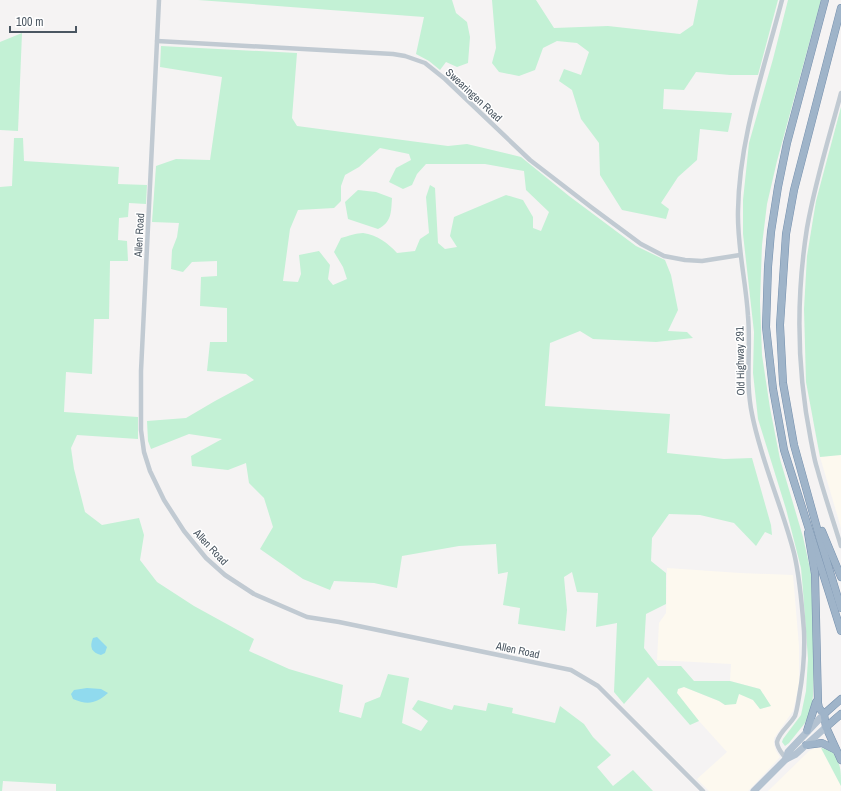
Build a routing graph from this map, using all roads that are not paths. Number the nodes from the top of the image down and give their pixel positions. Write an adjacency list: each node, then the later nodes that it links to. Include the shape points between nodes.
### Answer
1 (159, 0): 5 (street, Allen Road)
2 (782, 0): 7 (street, Old Highway 291, via 744,148 738,211)
3 (825, 0): 9 (highway, via 787,143 771,232 768,267 766,327 773,390 784,450)
4 (841, 8): 8 (highway, via 794,190 786,234 780,325 783,383 794,446)
5 (158, 41): 7 (street, Swearingen Road, via 393,54 415,59 425,63 445,79 530,160 641,244 664,256 685,260); 24 (street, Allen Road, via 141,376 141,430 150,472 184,531 206,558 225,575 254,594 307,617 571,670 598,686)
6 (841, 93): 10 (street, via 808,228 801,277 799,332 803,390 816,468)
7 (740, 255): 22 (street, Old Highway 291, via 748,316 751,411 794,551 800,584 804,650 802,678 794,717 777,742)
8 (810, 503): 11 (highway); 12 (highway)
9 (807, 523): 13 (highway); 14 (highway, via 815,574)
10 (841, 546)
11 (841, 577)
12 (841, 608)
13 (841, 631)
14 (818, 690): 16 (highway, via 819,708); 19 (highway, via 815,709)
15 (840, 700): 16 (highway)
16 (824, 714): 18 (highway); 19 (main road)
17 (841, 714): 18 (highway)
18 (826, 727): 20 (main road); 21 (highway)
19 (807, 731): 22 (main road, via 788,752)
20 (806, 745): 21 (highway, via 822,743); 22 (main road)
21 (836, 750): 23 (highway)
22 (786, 759): 25 (main road)
23 (841, 760)
24 (703, 791)
25 (754, 791)

